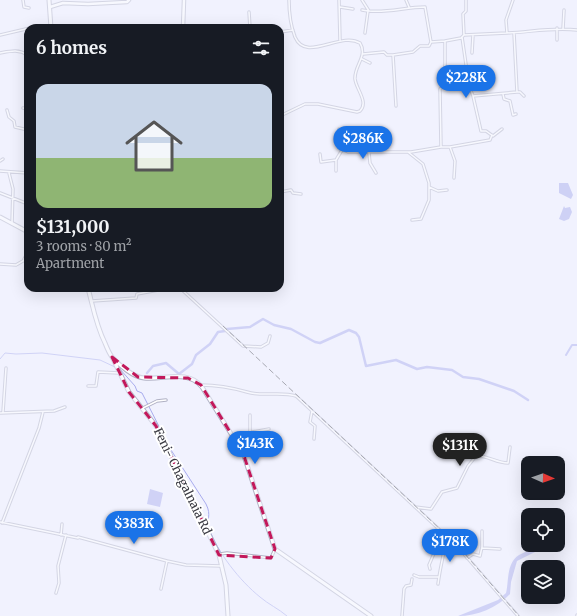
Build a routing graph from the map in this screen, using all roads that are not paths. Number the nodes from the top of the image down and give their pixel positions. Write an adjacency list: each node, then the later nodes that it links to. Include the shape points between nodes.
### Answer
1 (23, 0): 14 (street, via 24,7)
2 (49, 0): 12 (main road)
3 (129, 0): 12 (street, via 105,4 63,3)
4 (184, 0): 21 (street)
5 (289, 0): 26 (street, via 289,19)
6 (339, 0): 13 (street)
7 (362, 0): 18 (street)
8 (406, 0): 11 (street)
9 (466, 0): 34 (street)
10 (513, 0): 30 (street, via 505,22)
11 (409, 6): 18 (street, via 404,10); 38 (street, via 426,7)
12 (50, 7): 20 (main road)
13 (340, 7): 15 (street); 35 (street)
14 (29, 8)
15 (353, 9)
16 (362, 10): 18 (street)
17 (564, 10): 25 (street)
18 (368, 11): 29 (street)
19 (249, 12): 22 (street)
20 (51, 24)
21 (183, 24)
22 (250, 24)
23 (557, 28): 25 (street); 31 (street, via 541,32); 36 (street)
24 (24, 29): 32 (street)
25 (563, 29): 27 (street)
26 (293, 30): 28 (street); 35 (street, via 300,45 306,48)
27 (577, 30)
28 (284, 31)
29 (365, 33)
30 (507, 33): 31 (street); 33 (street)
31 (514, 33): 48 (street)
32 (0, 35)
33 (473, 35): 34 (street); 40 (street)
34 (463, 36): 37 (street); 47 (street)
35 (340, 40): 42 (street, via 358,42 362,46)
36 (557, 40)
37 (445, 41): 38 (street); 61 (street, via 445,84 440,89)
38 (431, 42): 43 (street, via 429,46 420,46 413,52)
39 (24, 52): 41 (street, via 14,50)
40 (472, 52)
41 (0, 53)
42 (363, 54): 43 (street, via 384,52); 44 (street)
43 (393, 55): 52 (street)
44 (362, 59): 45 (street); 54 (street, via 355,75 362,99 363,107 360,112 305,104)
45 (370, 63)
46 (462, 85): 47 (street)
47 (469, 85): 50 (street)
48 (517, 92): 49 (street); 51 (street)
49 (503, 94): 50 (street); 55 (street, via 504,99 510,101 513,115)
50 (472, 96): 59 (street, via 481,131 486,130)
51 (524, 96)
52 (396, 106)
53 (7, 110): 57 (street, via 15,127)
54 (284, 114)
55 (516, 114)
56 (339, 128): 63 (street)
57 (24, 129)
58 (502, 129): 59 (street)
59 (492, 135): 62 (street, via 490,140)
60 (368, 143): 64 (street)
61 (441, 147): 62 (street); 65 (street)
62 (450, 147): 75 (street, via 455,161)
63 (342, 150): 64 (street); 68 (street)
64 (369, 151): 65 (street); 74 (street, via 370,163)
65 (408, 152): 76 (street, via 423,164)
66 (320, 154): 68 (street, via 321,162)
67 (3, 159): 69 (street)
68 (336, 160): 71 (street)
69 (0, 161)
70 (0, 171): 72 (street)
71 (336, 171)
72 (9, 173): 73 (street); 81 (street, via 13,189)
73 (24, 173)
74 (376, 173)
75 (454, 178)
76 (430, 187): 77 (street, via 438,191); 84 (street, via 429,199 421,219)
77 (447, 190)
78 (284, 192): 80 (street, via 291,190 293,193)
79 (0, 193): 81 (street)
80 (301, 194)
81 (12, 198): 82 (street); 85 (street)
82 (24, 202)
83 (0, 217): 85 (main road); 87 (main road)
84 (412, 220)
85 (12, 223): 86 (main road)
86 (24, 229)
87 (24, 229)
88 (23, 261): 89 (street, via 16,265)
89 (0, 264)
90 (89, 292): 94 (main road)
91 (89, 292): 96 (main road, via 96,321)
92 (147, 292): 94 (street, via 136,294 136,298 132,299)
93 (184, 292): 95 (street, via 244,347 262,347 268,343)
94 (92, 301): 96 (main road, via 96,321)
95 (270, 336)
96 (112, 357): 98 (main road, Feni- Chagalnaia Rd); 99 (main road, via 138,377 188,378)
97 (6, 368): 105 (street)
98 (119, 372): 100 (street, via 98,372 96,386); 103 (main road, Feni- Chagalnaia Rd, via 129,392)
99 (201, 385): 104 (street, via 245,392 294,395); 111 (main road)
100 (88, 386)
101 (166, 400): 103 (street, via 157,401)
102 (65, 407): 106 (street)
103 (142, 409): 125 (main road, Feni- Chagalnaia Rd, via 156,426)
104 (312, 411): 112 (street, via 310,422 315,426); 114 (street)
105 (3, 412): 106 (street); 107 (street)
106 (44, 412): 115 (street)
107 (0, 413)
108 (250, 416): 110 (street)
109 (269, 429): 110 (street)
110 (250, 432): 111 (street, via 245,436)
111 (234, 437): 123 (main road, via 243,453)
112 (314, 439)
113 (510, 447): 114 (street, via 508,463 476,456 457,488 442,492 431,509)
114 (415, 507): 117 (street)
115 (1, 523): 119 (street)
116 (62, 524): 119 (street)
117 (438, 528): 121 (street); 129 (street)
118 (482, 531): 122 (street)
119 (61, 535): 120 (street)
120 (66, 535): 127 (street); 135 (street, via 58,566 59,582)
121 (448, 538): 126 (street); 131 (street)
122 (482, 547): 124 (street); 126 (street, via 480,556 473,554)
123 (275, 549): 125 (street, via 271,558 227,553); 137 (main road)
124 (500, 549)
125 (219, 555): 128 (main road, Feni- Chagalnaia Rd)
126 (468, 558): 139 (street)
127 (167, 561): 128 (street, via 186,565); 134 (street)
128 (222, 566): 136 (main road, Feni- Chagalnaia Rd, via 228,595)
129 (430, 569)
130 (414, 575): 131 (street)
131 (439, 577): 133 (street)
132 (412, 579): 138 (street, via 411,585 404,589)
133 (438, 584)
134 (161, 589)
135 (56, 593)
136 (228, 616)
137 (371, 616)
138 (402, 616)
139 (518, 616)

